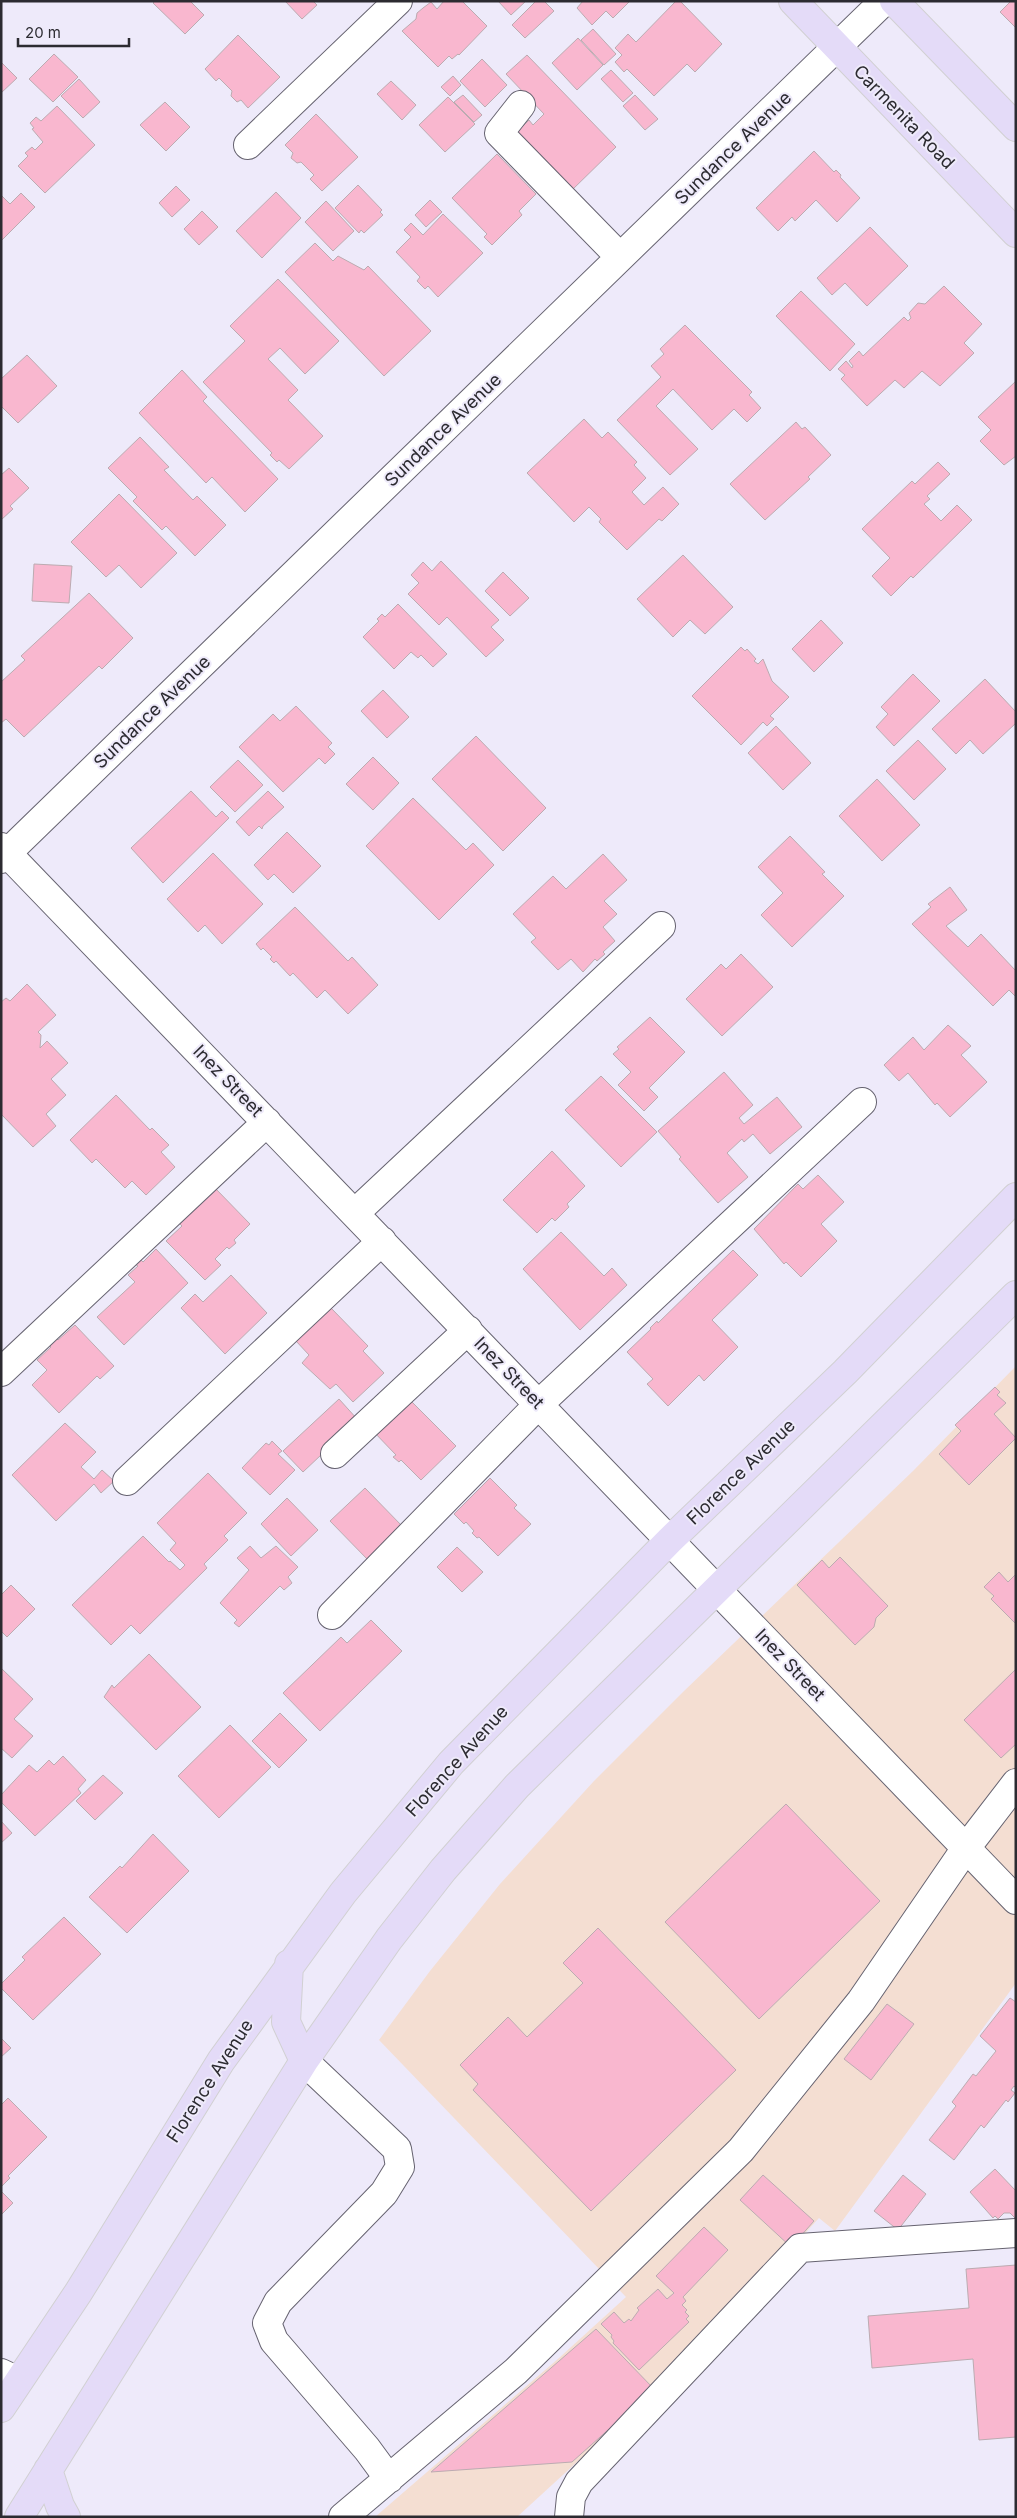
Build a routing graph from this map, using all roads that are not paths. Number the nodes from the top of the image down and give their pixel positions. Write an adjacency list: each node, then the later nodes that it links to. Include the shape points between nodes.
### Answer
1 (398, 1): 8 (street)
2 (793, 1): 5 (main road, Carmenita Road)
3 (884, 1): 5 (street, Sundance Avenue)
4 (894, 1): 7 (main road)
5 (837, 47): 9 (main road, Carmenita Road); 10 (street, Sundance Avenue)
6 (521, 105): 10 (street, via 498,133)
7 (1016, 127)
8 (248, 145)
9 (1016, 233)
10 (620, 258): 11 (street, Sundance Avenue)
11 (3, 853): 14 (street, Inez Street)
12 (661, 926): 16 (street)
13 (862, 1102): 21 (street)
14 (267, 1122): 16 (street, Inez Street); 20 (street)
15 (1016, 1197): 24 (main road, Florence Avenue, via 845,1372)
16 (355, 1213): 17 (street, Inez Street)
17 (382, 1241): 19 (street, Inez Street); 23 (street)
18 (1016, 1296): 25 (main road)
19 (468, 1330): 21 (street, Inez Street); 22 (street)
20 (1, 1372)
21 (540, 1404): 24 (street, Inez Street); 26 (street)
22 (335, 1454)
23 (127, 1481)
24 (670, 1540): 25 (street, Inez Street); 30 (main road, Florence Avenue, via 451,1762 343,1892)
25 (717, 1588): 28 (street, Inez Street); 31 (main road, via 517,1786 443,1870 389,1939)
26 (332, 1615)
27 (1016, 1783): 28 (street)
28 (966, 1848): 29 (street, Inez Street); 36 (street, via 861,2001 741,2150 516,2371)
29 (1016, 1900)
30 (289, 1964): 31 (main road, via 286,2022); 33 (main road, Florence Avenue, via 221,2061 78,2292)
31 (304, 2061): 35 (main road); 36 (street, via 397,2149 400,2167 384,2193 278,2302 267,2323 274,2341 367,2448)
32 (1016, 2233): 40 (street, via 800,2248 579,2482 571,2497)
33 (10, 2377): 34 (main road, Florence Avenue)
34 (1, 2408)
35 (48, 2470): 37 (main road); 38 (main road)
36 (388, 2479): 39 (street)
37 (19, 2517)
38 (66, 2517)
39 (344, 2517)
40 (569, 2517)

